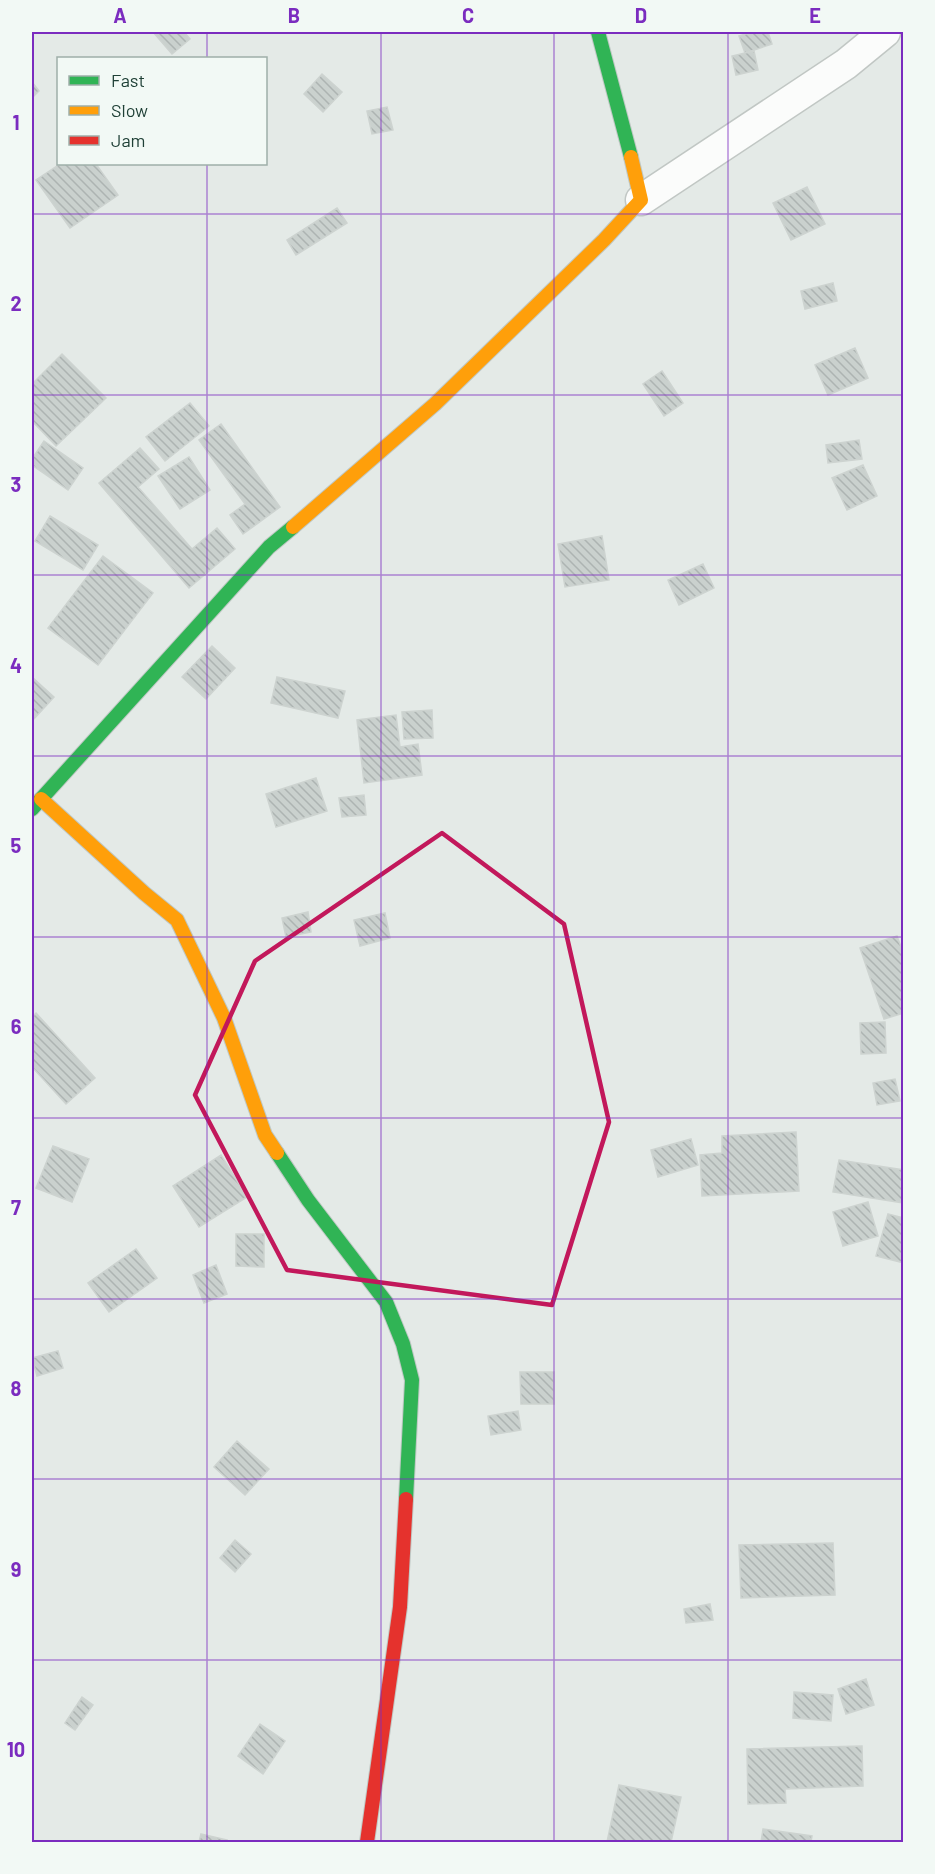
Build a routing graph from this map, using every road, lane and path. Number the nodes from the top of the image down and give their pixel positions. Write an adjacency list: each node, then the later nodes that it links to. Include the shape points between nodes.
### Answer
1 (598, 32): 3 (street)
2 (885, 32): 3 (street, via 846,64)
3 (641, 200): 4 (street, via 435,404 269,547)
4 (36, 804): 5 (street, via 177,920 224,1018 265,1135 308,1200 386,1302 403,1344 411,1380 400,1607)
5 (367, 1842)

